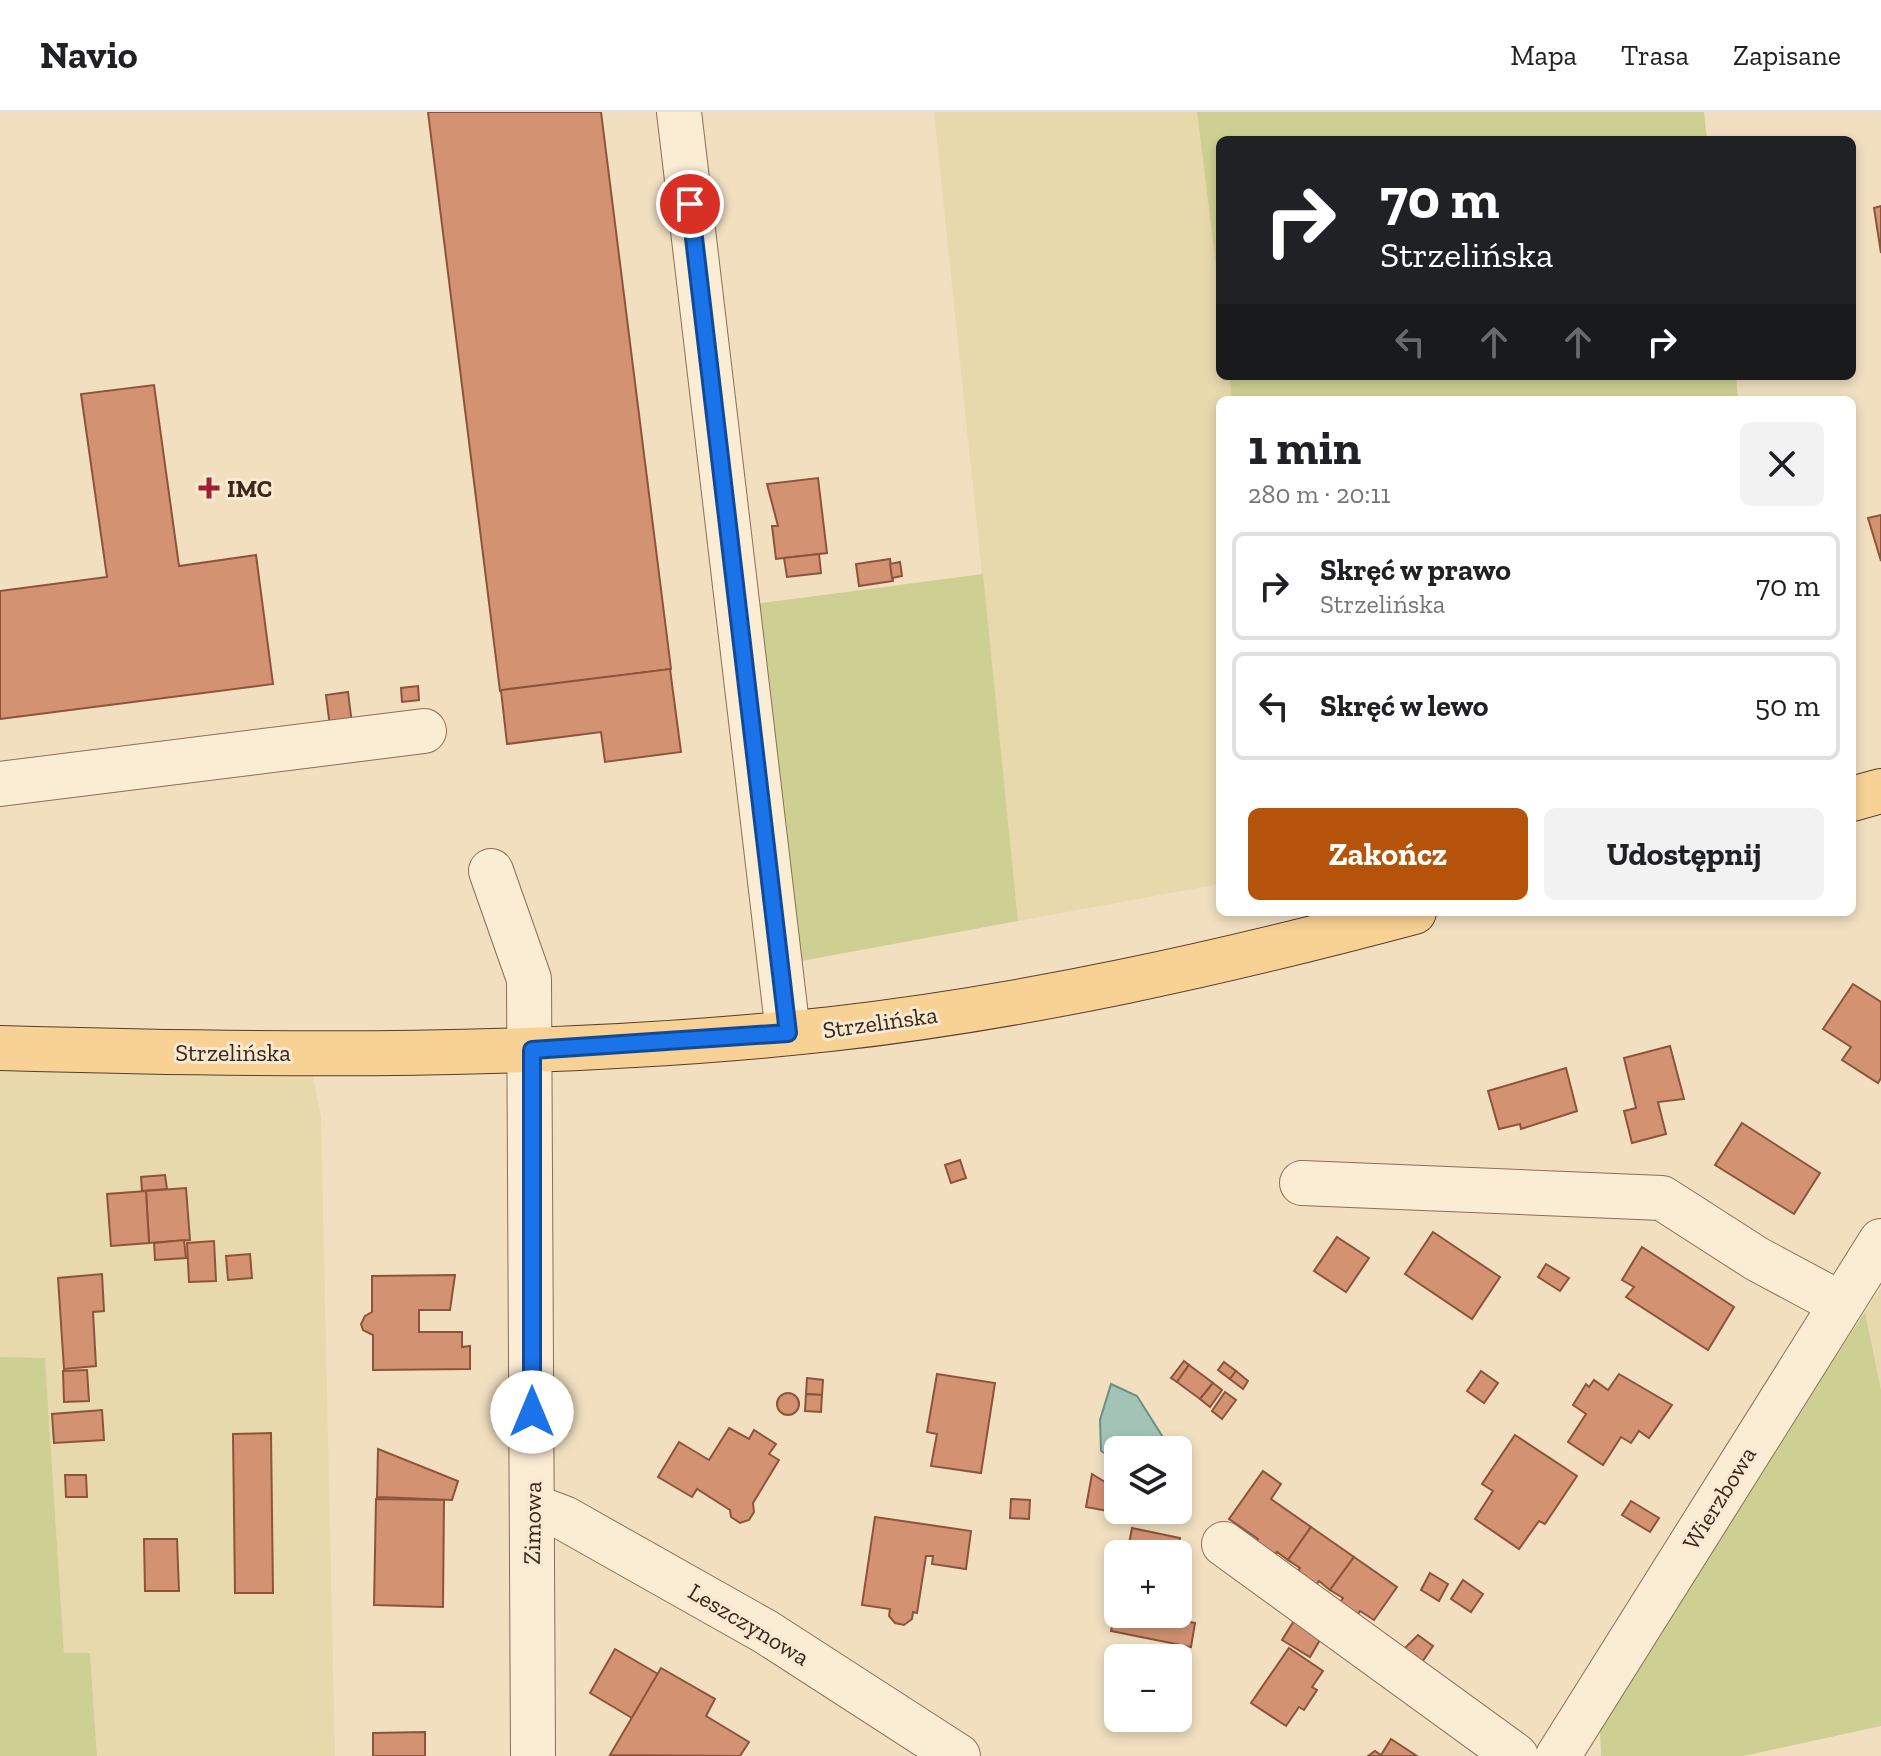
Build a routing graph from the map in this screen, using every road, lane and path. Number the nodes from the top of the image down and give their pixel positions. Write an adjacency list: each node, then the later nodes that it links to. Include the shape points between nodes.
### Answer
1 (679, 112): 8 (street)
2 (424, 731): 3 (street)
3 (0, 784)
4 (1881, 791): 5 (main road)
5 (1856, 798)
6 (491, 871): 10 (street, Zimowa, via 529,979)
7 (1398, 916): 8 (main road, Strzelińska, via 1080,988 921,1018)
8 (788, 1033): 10 (main road, Strzelińska)
9 (0, 1048): 10 (main road, Strzelińska, via 168,1053)
10 (532, 1050): 14 (street, Zimowa)
11 (1302, 1183): 13 (street, via 1662,1198 1757,1259)
12 (1881, 1241): 13 (street, Wierzbowa)
13 (1841, 1304): 19 (street, Wierzbowa)
14 (532, 1506): 16 (street, Zimowa); 17 (street, Leszczynowa, via 564,1518 766,1632)
15 (1224, 1544): 18 (street)
16 (533, 1756)
17 (958, 1756)
18 (1516, 1756)
19 (1558, 1756)

